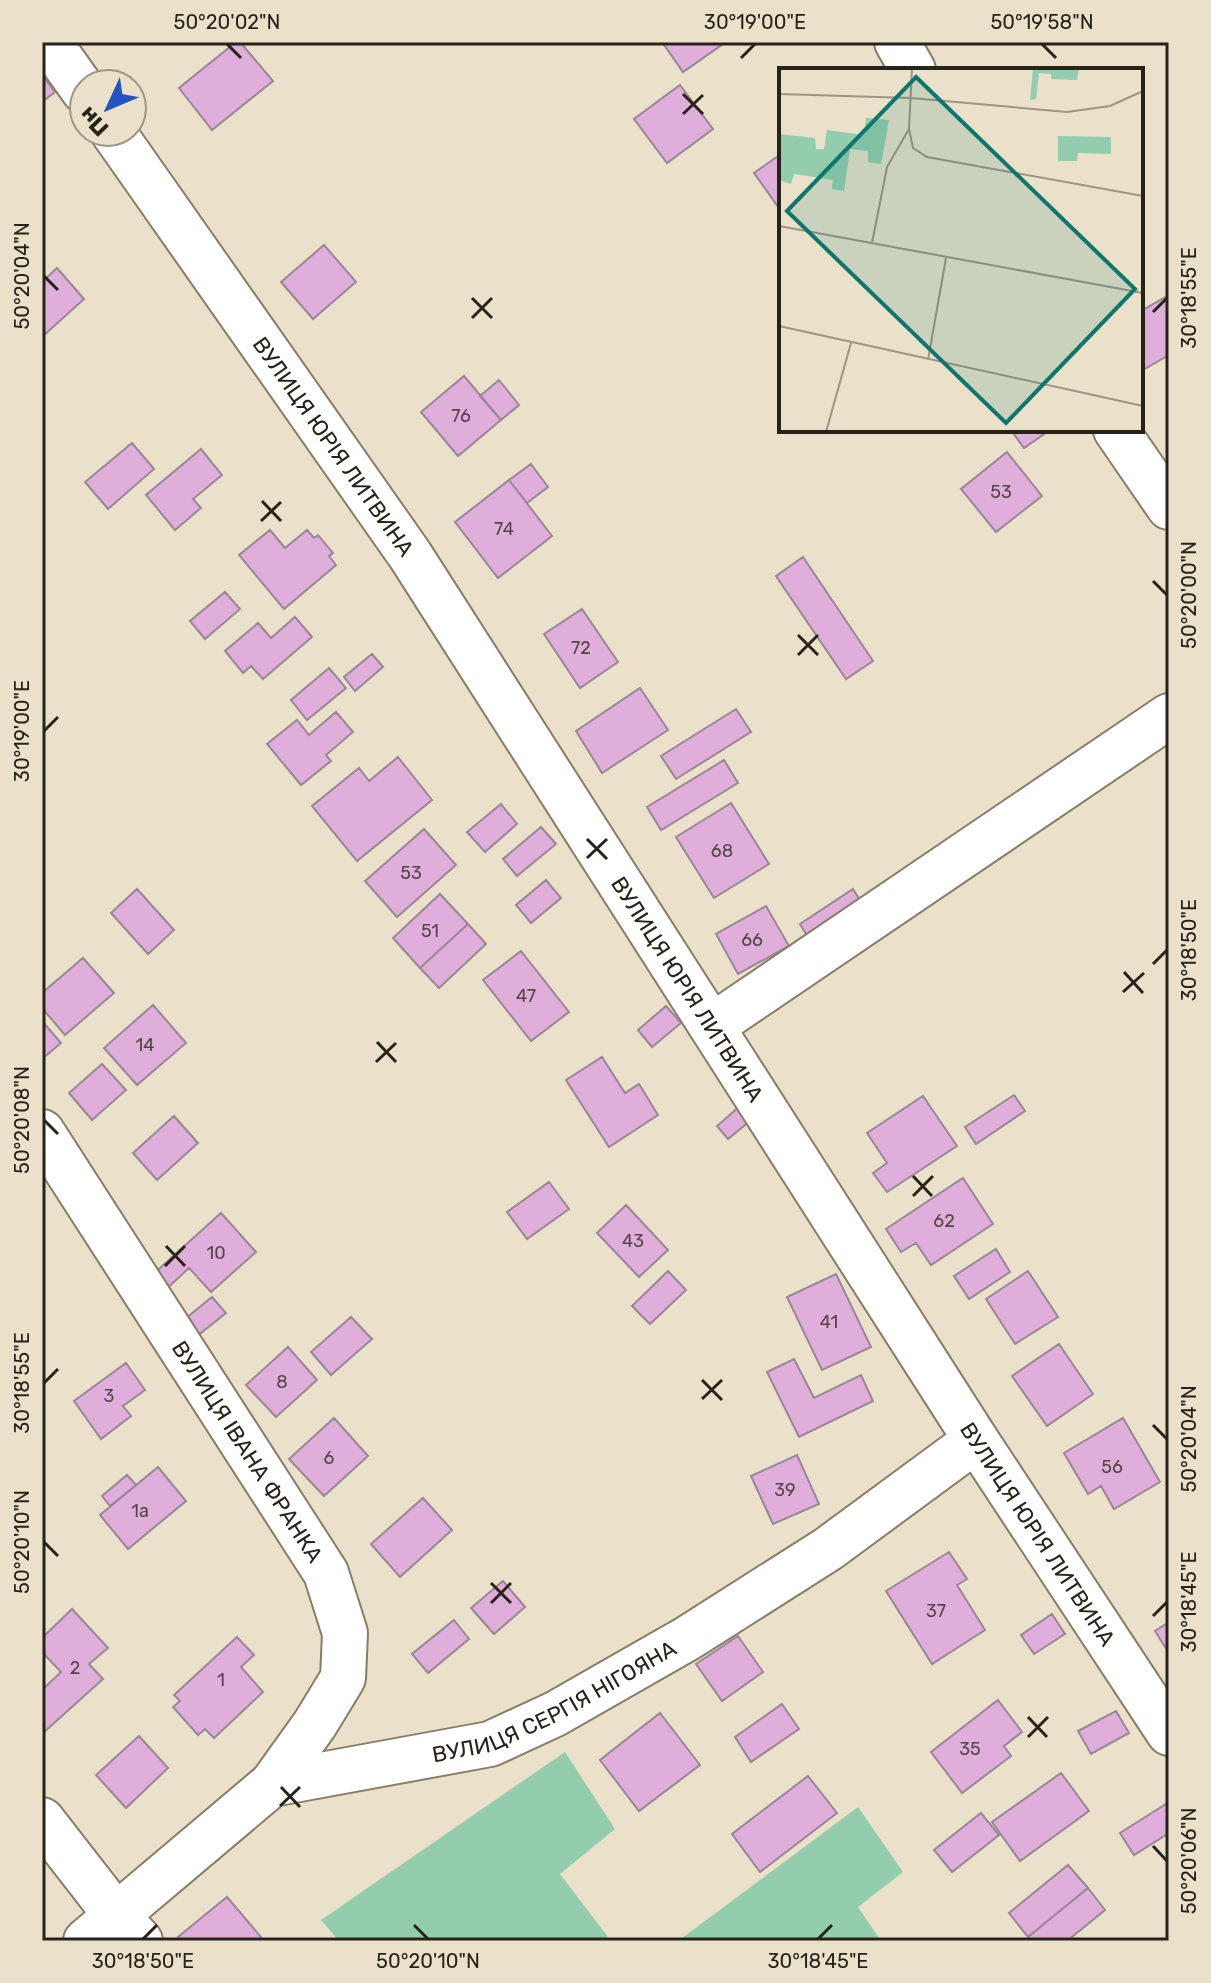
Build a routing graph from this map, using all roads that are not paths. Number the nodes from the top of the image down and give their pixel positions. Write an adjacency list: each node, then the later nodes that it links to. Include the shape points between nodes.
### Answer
1 (49, 42): 4 (street)
2 (897, 42): 3 (street)
3 (912, 68)
4 (68, 69)
5 (124, 148): 9 (street, ВУЛИЦЯ ЮРІЯ ЛИТВИНА, via 410,555)
6 (1117, 432): 7 (street)
7 (1169, 507)
8 (1169, 716): 9 (street)
9 (712, 1026): 11 (street, ВУЛИЦЯ ЮРІЯ ЛИТВИНА)
10 (42, 1132): 13 (street, ВУЛИЦЯ ІВАНА ФРАНКА, via 326,1573 345,1633 343,1678)
11 (976, 1440): 12 (street, ВУЛИЦЯ ЮРІЯ ЛИТВИНА); 13 (street, ВУЛИЦЯ СЕРГІЯ НІГОЯНА, via 828,1549 555,1714 490,1744)
12 (1169, 1733)
13 (272, 1784): 15 (street, ВУЛИЦЯ СЕРГІЯ НІГОЯНА)
14 (42, 1820): 15 (street, ВУЛИЦЯ СЕРГІЯ НІГОЯНА)
15 (114, 1932)

